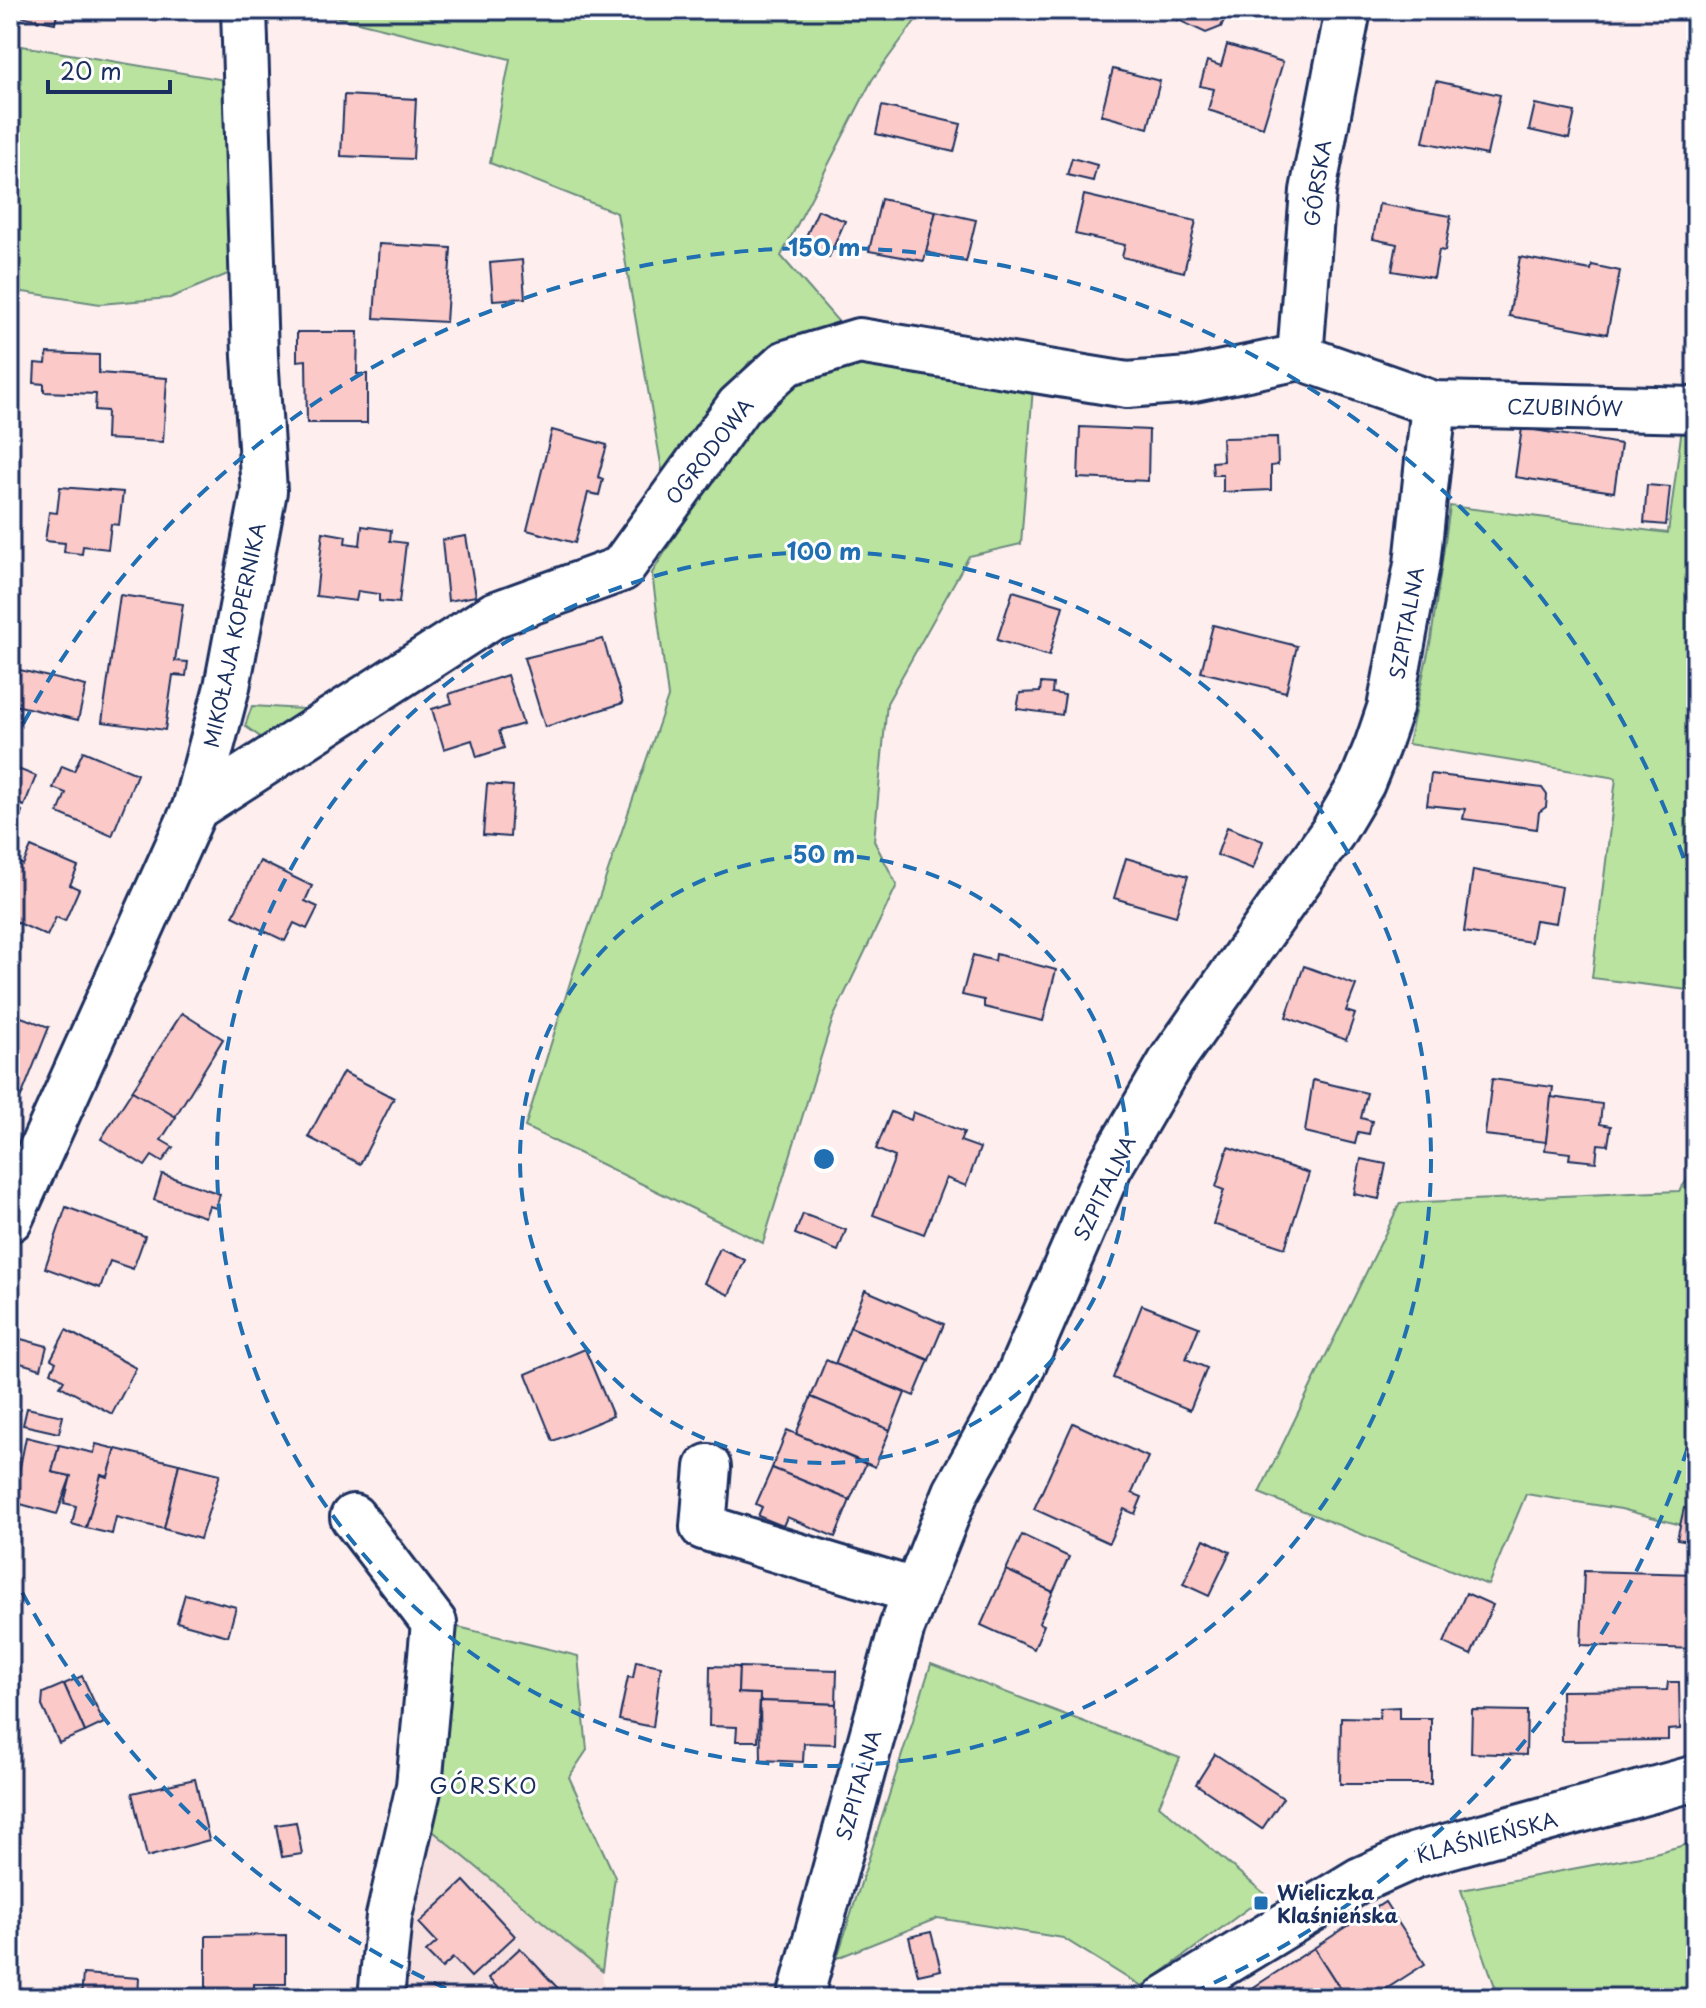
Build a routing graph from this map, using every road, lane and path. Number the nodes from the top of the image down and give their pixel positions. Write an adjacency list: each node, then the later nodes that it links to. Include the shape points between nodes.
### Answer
1 (244, 10): 6 (street, MIKOŁAJA KOPERNIKA, via 264,491 227,687)
2 (1348, 10): 3 (street, GÓRSKA, via 1313,191)
3 (1300, 357): 4 (street); 6 (street, OGRODOWA, via 1189,380 1127,385 859,341 786,363 739,406 621,569 494,615)
4 (1434, 404): 5 (street, CZUBINÓW); 10 (street, SZPITALNA, via 1417,564 1398,669 1390,708 1362,783 1172,1060 1109,1168 1012,1391 956,1492)
5 (1696, 410)
6 (195, 808): 7 (street, MIKOŁAJA KOPERNIKA)
7 (10, 1219)
8 (708, 1467): 10 (street, via 703,1527)
9 (353, 1517): 12 (street, via 434,1623 419,1786 389,1916)
10 (914, 1591): 13 (street, SZPITALNA)
11 (1696, 1778): 14 (street, KLAŚNIEŃSKA, via 1416,1855 1360,1880)
12 (381, 1998)
13 (800, 1998)
14 (1166, 1998)

